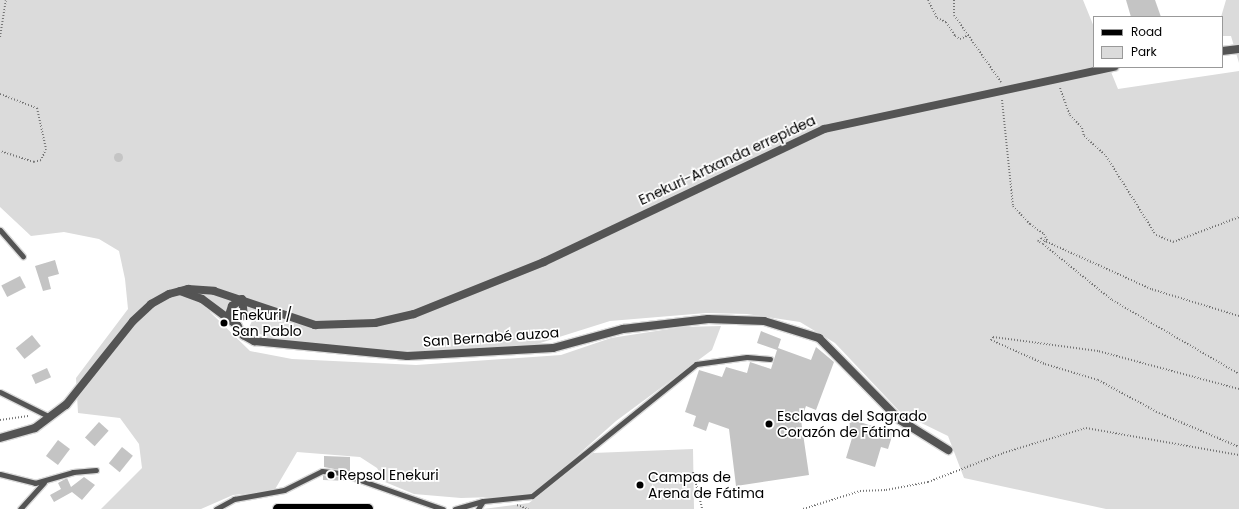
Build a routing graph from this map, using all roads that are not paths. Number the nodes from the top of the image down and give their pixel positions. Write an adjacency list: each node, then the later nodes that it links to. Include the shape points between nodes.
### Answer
1 (1239, 49): 2 (street)
2 (1223, 51)
3 (1109, 68): 8 (street, Enekuri-Artxanda errepidea, via 845,123 808,135 544,262 414,314 375,323 335,326 289,318)
4 (0, 230): 5 (lane)
5 (23, 256)
6 (179, 290): 7 (street, Enekuri-Artxanda errepidea, via 214,291); 10 (street, San Bernabé auzoa, via 202,299); 14 (street, via 150,304 66,405)
7 (242, 299): 8 (street, Enekuri-Artxanda errepidea); 9 (street); 10 (street, via 232,306)
8 (256, 305): 9 (street)
9 (244, 316): 11 (street)
10 (228, 318): 11 (street, San Bernabé auzoa)
11 (237, 325): 16 (street, San Bernabé auzoa, via 243,335 254,341 407,356 553,348 623,329 708,319 764,321 819,338 900,420)
12 (770, 359): 20 (lane, via 746,357 696,364 532,496)
13 (0, 392): 14 (lane)
14 (48, 415): 15 (street, via 35,428)
15 (0, 438)
16 (948, 450)
17 (96, 470): 19 (lane, via 73,472)
18 (0, 474): 19 (lane, via 29,482)
19 (44, 482): 21 (lane)
20 (483, 501): 26 (lane); 27 (lane)
21 (20, 509)
22 (216, 509): 25 (lane, via 234,499 284,490 322,471 340,473)
23 (278, 509): 24 (main road)
24 (368, 509)
25 (443, 509)
26 (455, 509)
27 (478, 509)

